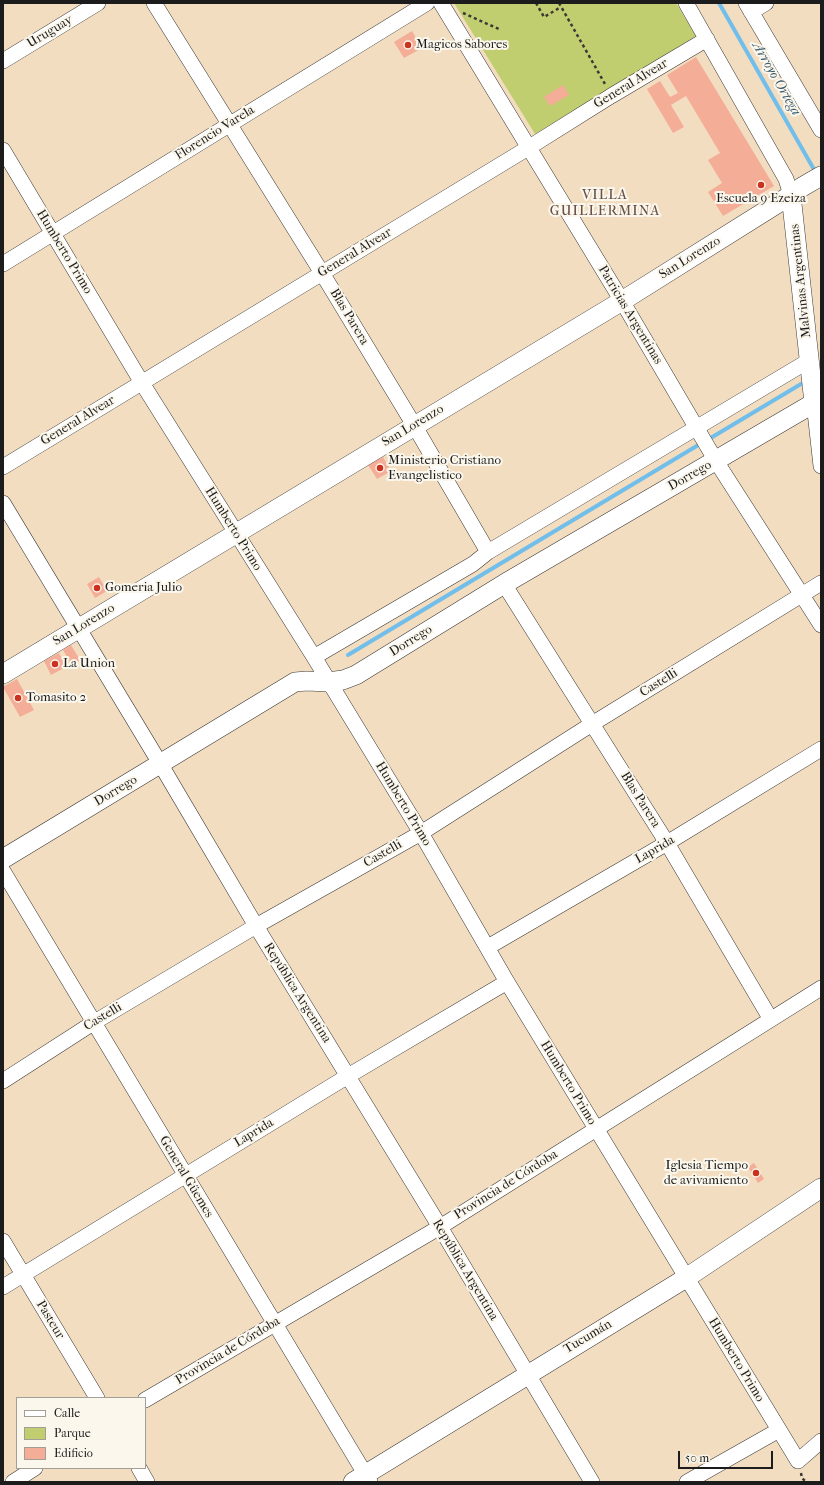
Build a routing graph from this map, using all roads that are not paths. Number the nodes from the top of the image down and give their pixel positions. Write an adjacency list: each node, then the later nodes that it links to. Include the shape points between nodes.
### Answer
1 (98, 3): 9 (street, Uruguay)
2 (154, 3): 10 (street, Blas Parera)
3 (427, 3): 10 (street, Florencio Varela)
4 (441, 3): 12 (street, Patricias Argentinas)
5 (686, 3): 8 (street, Malvinas Argentinas)
6 (766, 3): 7 (street)
7 (749, 7): 11 (street)
8 (707, 39): 12 (street, General Alvear); 15 (street, Malvinas Argentinas, via 786,179)
9 (3, 61)
10 (230, 124): 16 (street, Florencio Varela); 18 (street, Blas Parera)
11 (821, 130)
12 (528, 148): 18 (street, General Alvear); 19 (street, Patricias Argentinas)
13 (3, 150): 16 (street, Humberto Primo)
14 (821, 176): 15 (street, San Lorenzo)
15 (796, 191): 19 (street, San Lorenzo); 20 (street, Malvinas Argentinas)
16 (52, 234): 17 (street, Florencio Varela); 21 (street, Humberto Primo)
17 (3, 264)
18 (322, 273): 21 (street, General Alvear); 23 (street, Blas Parera)
19 (622, 301): 23 (street, San Lorenzo); 24 (street, Patricias Argentinas)
20 (810, 360): 22 (street, Malvinas Argentinas); 24 (street)
21 (142, 383): 27 (street, General Alvear); 29 (street, Humberto Primo)
22 (814, 403): 25 (street, Dorrego); 26 (street, Malvinas Argentinas)
23 (414, 425): 29 (street, San Lorenzo); 30 (street, Blas Parera)
24 (697, 427): 25 (street, Patricias Argentinas); 30 (street)
25 (716, 460): 32 (street, Dorrego); 33 (street, Patricias Argentinas)
26 (821, 466)
27 (3, 467)
28 (3, 503): 35 (street, República Argentina)
29 (235, 533): 35 (street, San Lorenzo); 36 (street, Humberto Primo)
30 (488, 552): 36 (street, via 473,564)
31 (821, 583): 33 (street, Castelli)
32 (504, 584): 38 (street, Dorrego, via 356,675); 39 (street, Blas Parera)
33 (801, 595): 34 (street, Patricias Argentinas); 39 (street, Castelli)
34 (821, 625)
35 (79, 628): 37 (street, San Lorenzo); 41 (street, República Argentina)
36 (314, 657): 38 (street, Humberto Primo)
37 (3, 674)
38 (328, 682): 41 (street, Dorrego, via 295,682); 42 (street, Humberto Primo)
39 (592, 724): 42 (street, Castelli); 43 (street, Blas Parera)
40 (821, 750): 43 (street, Laprida)
41 (161, 765): 44 (street, Dorrego); 46 (street, República Argentina)
42 (421, 833): 46 (street, Castelli); 47 (street, Humberto Primo)
43 (667, 843): 47 (street, Laprida); 50 (street, Blas Parera)
44 (3, 859)
45 (3, 871): 51 (street, General Güemes)
46 (256, 926): 51 (street, Castelli); 52 (street, República Argentina)
47 (488, 947): 48 (street, Humberto Primo)
48 (507, 982): 52 (street, Laprida); 54 (street, Humberto Primo)
49 (821, 988): 50 (street, Provincia de Córdoba)
50 (770, 1018): 54 (street, Provincia de Córdoba)
51 (93, 1023): 53 (street, Castelli); 55 (street, General Güemes)
52 (348, 1076): 55 (street, Laprida); 57 (street, República Argentina)
53 (3, 1081)
54 (596, 1129): 57 (street, Provincia de Córdoba); 60 (street, Humberto Primo)
55 (185, 1176): 59 (street, Laprida); 62 (street, General Güemes)
56 (821, 1188): 60 (street, Tucumán)
57 (440, 1227): 62 (street, Provincia de Córdoba); 63 (street, República Argentina)
58 (3, 1241): 59 (street, Pasteur)
59 (23, 1275): 61 (street, Laprida); 64 (street, Pasteur)
60 (686, 1278): 63 (street, Tucumán); 66 (street, Humberto Primo)
61 (3, 1287)
62 (274, 1323): 65 (street, Provincia de Córdoba); 70 (street, General Güemes)
63 (528, 1374): 70 (street, Tucumán); 73 (street, República Argentina)
64 (96, 1397)
65 (146, 1399)
66 (778, 1430): 67 (street, Humberto Primo, via 798,1461); 74 (street)
67 (821, 1441)
68 (33, 1469): 71 (street)
69 (140, 1469): 72 (street)
70 (362, 1480)
71 (13, 1482)
72 (147, 1482)
73 (592, 1482)
74 (687, 1482)

